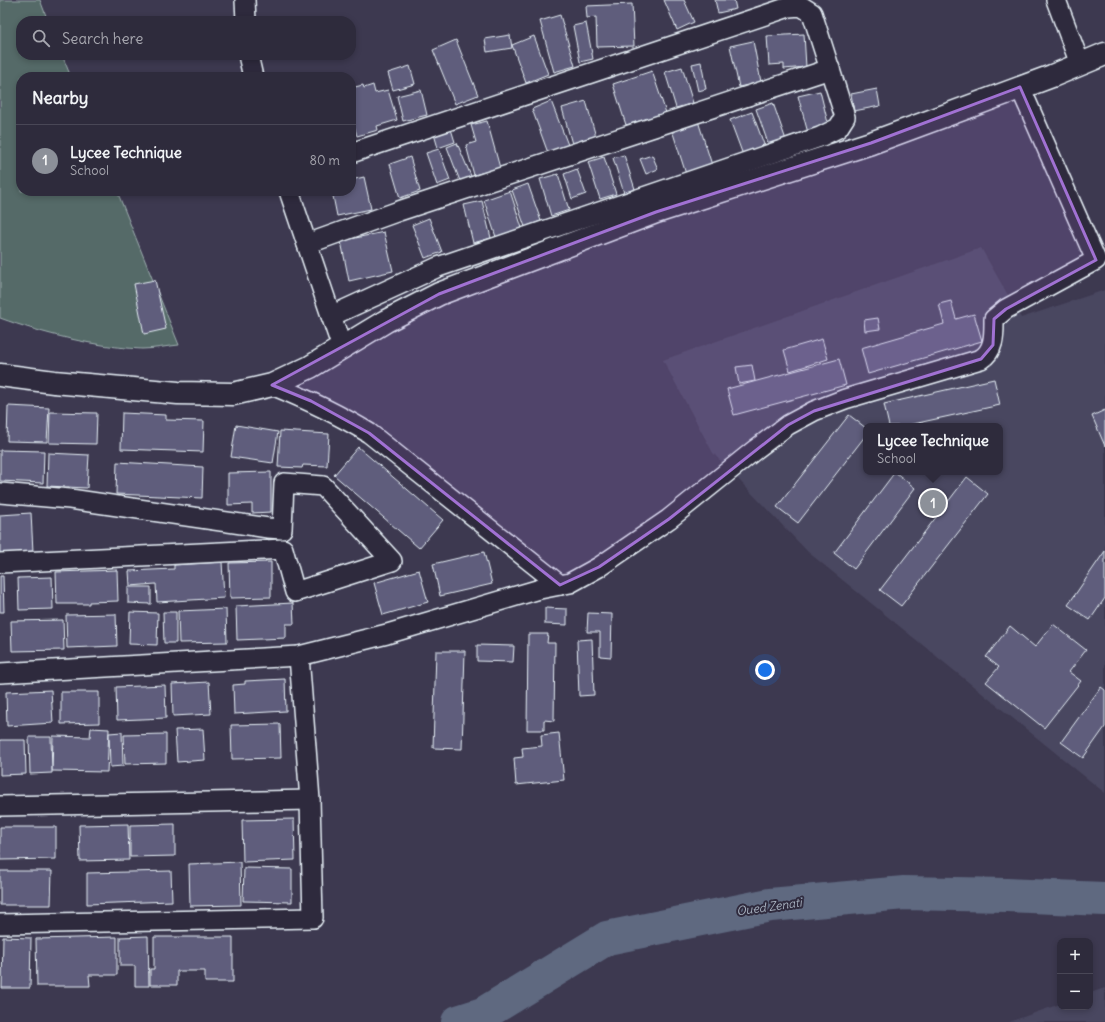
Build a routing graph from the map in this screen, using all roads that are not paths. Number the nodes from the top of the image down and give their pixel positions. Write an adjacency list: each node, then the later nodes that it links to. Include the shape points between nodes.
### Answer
1 (245, 0): 3 (street)
2 (1056, 0): 6 (street)
3 (246, 16)
4 (1105, 54): 6 (main road)
5 (249, 60): 8 (street)
6 (1080, 64): 9 (main road)
7 (830, 69): 10 (street, via 812,13 801,6 790,7); 12 (street, via 399,211); 13 (street, via 844,117 838,128 820,137 438,267)
8 (252, 72)
9 (1020, 87): 14 (main road, via 871,143 656,212 440,294 386,321); 19 (street, via 1096,260 1006,309 994,319 993,345 988,355 844,399 814,411 788,425 756,448 669,519 599,568 570,583)
10 (356, 151)
11 (291, 196): 12 (street)
12 (307, 244): 13 (street)
13 (331, 316): 14 (street)
14 (342, 348): 16 (main road)
15 (0, 375): 16 (main road, via 178,393 233,394)
16 (272, 386): 19 (street, via 342,416 369,433)
17 (0, 493): 18 (street, via 70,499 282,529 284,482 323,486 392,561 295,592 283,550)
18 (0, 563)
19 (560, 585): 20 (street)
20 (299, 656): 21 (street); 22 (street)
21 (0, 673)
22 (310, 800): 23 (street); 24 (street, via 313,918)
23 (0, 806)
24 (0, 924)

